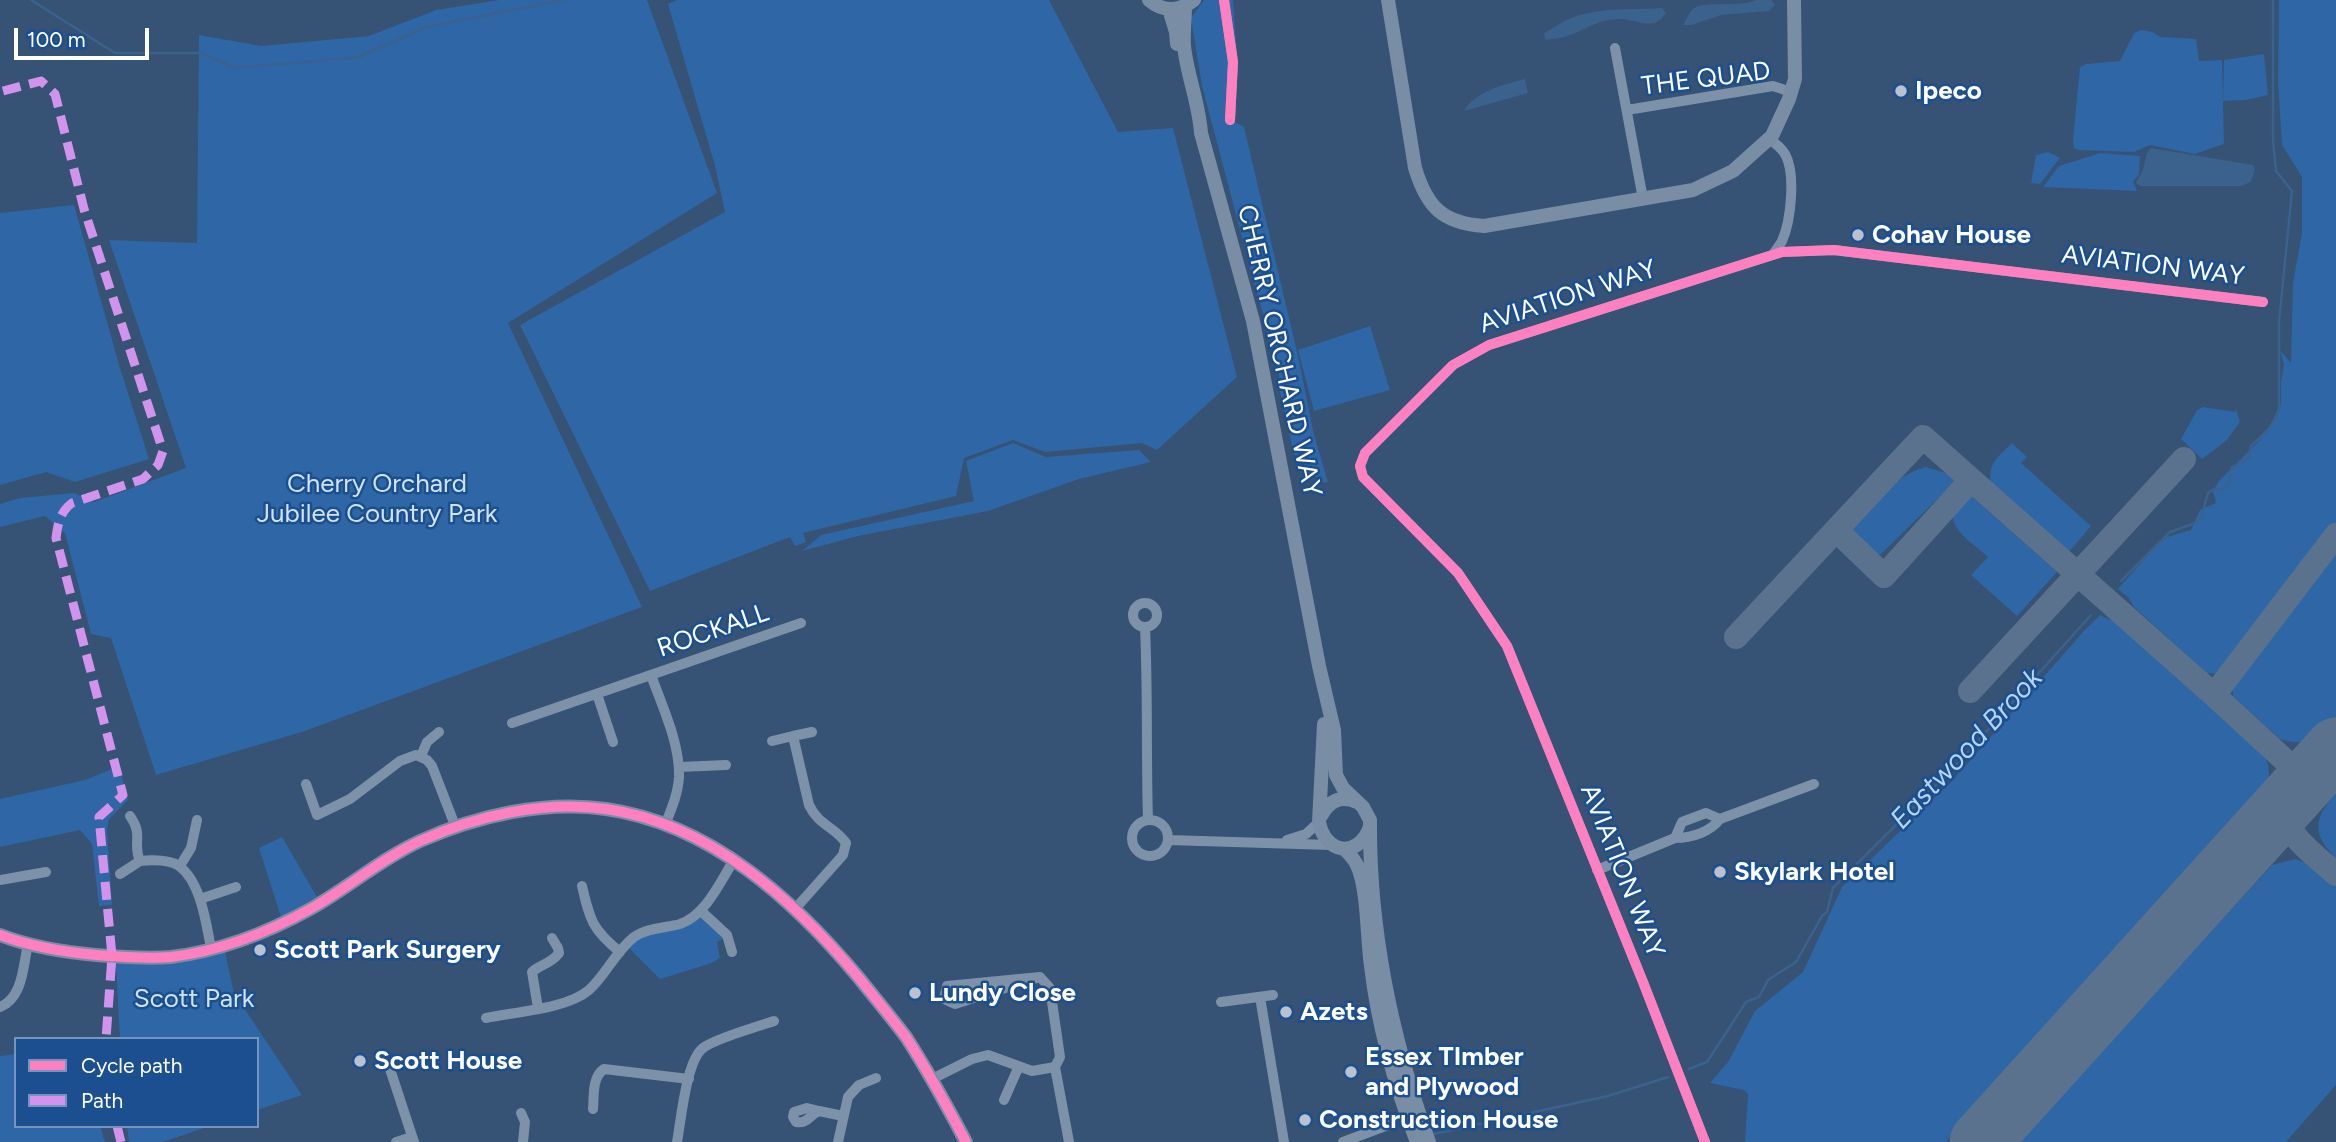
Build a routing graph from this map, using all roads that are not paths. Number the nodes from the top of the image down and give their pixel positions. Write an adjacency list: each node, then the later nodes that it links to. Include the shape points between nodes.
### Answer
1 (1149, 0): 6 (main road)
2 (1224, 0): 10 (street, via 1233,62)
3 (1388, 0): 13 (main road, via 1415,167 1424,193 1440,213 1465,225 1484,226)
4 (1794, 0): 8 (main road, via 1795,79)
5 (1190, 3): 6 (main road); 11 (main road, CHERRY ORCHARD WAY, via 1184,44)
6 (1169, 9): 11 (main road, via 1187,95)
7 (1615, 48): 9 (street, THE QUAD)
8 (1791, 92): 9 (street, THE QUAD, via 1773,86); 12 (main road)
9 (1627, 110): 13 (street, THE QUAD)
10 (1230, 120)
11 (1201, 133): 18 (main road, CHERRY ORCHARD WAY, via 1253,321)
12 (1769, 139): 13 (main road, via 1733,172 1716,181); 14 (street, via 1783,150 1791,174 1782,240)
13 (1643, 200)
14 (1773, 255): 15 (street, AVIATION WAY, via 1834,250); 48 (street, AVIATION WAY, via 1489,345 1453,365 1365,453 1360,466 1363,477 1458,573 1507,646)
15 (2263, 302)
16 (801, 623): 19 (street, ROCKALL)
17 (1145, 627): 36 (street)
18 (1319, 666): 32 (main road, CHERRY ORCHARD WAY, via 1334,730 1336,775); 34 (main road, CHERRY ORCHARD WAY, via 1325,732)
19 (651, 675): 20 (street); 29 (street, ROCKALL)
20 (597, 694): 21 (street); 26 (street)
21 (512, 723)
22 (439, 732): 27 (street, via 427,742)
23 (812, 732): 24 (street)
24 (793, 736): 25 (street); 55 (street, via 813,814 841,837 846,848)
25 (772, 741)
26 (613, 742)
27 (421, 756): 30 (street, via 400,761 359,793 317,815); 40 (street, via 436,773)
28 (726, 765): 29 (street)
29 (679, 767): 38 (street, ROCKALL)
30 (306, 784)
31 (1814, 784): 37 (street)
32 (1358, 802): 34 (main road, via 1334,801); 39 (main road, CHERRY ORCHARD WAY, via 1368,813)
33 (131, 816): 46 (street, via 138,831)
34 (1320, 819): 43 (street, via 1306,834); 44 (main road, CHERRY ORCHARD WAY, via 1322,834)
35 (197, 820): 47 (street, via 191,848)
36 (1148, 820): 42 (street, via 1163,825); 42 (street, via 1133,833 1139,852 1160,854)
37 (1720, 820): 41 (street, via 1714,828); 41 (street, via 1706,813 1682,822)
38 (665, 825): 40 (main road, via 606,809 571,807 519,811); 45 (main road)
39 (1370, 827): 44 (main road, via 1351,848); 93 (main road, CHERRY ORCHARD WAY, via 1381,964 1400,1051)
40 (456, 828): 60 (main road, via 396,853 282,923)
41 (1675, 838): 48 (street)
42 (1168, 840): 43 (street)
43 (1276, 843): 44 (street)
44 (1338, 847): 92 (main road, CHERRY ORCHARD WAY, via 1352,856 1360,872 1380,1016)
45 (734, 860): 55 (main road); 56 (street)
46 (140, 861): 47 (street); 50 (street)
47 (180, 866): 54 (street)
48 (1597, 870): 94 (street, AVIATION WAY)
49 (46, 872): 51 (street)
50 (120, 874)
51 (0, 880)
52 (582, 886): 61 (street, via 598,933)
53 (236, 887): 54 (street)
54 (200, 899): 60 (street)
55 (795, 909): 76 (main road, via 876,999)
56 (701, 911): 61 (street, via 686,922 638,935); 62 (street, via 727,935)
57 (0, 935): 59 (main road)
58 (552, 938): 68 (street, via 559,953 532,972)
59 (28, 944): 60 (main road, via 112,956 171,957); 67 (street, via 16,995)
60 (211, 948)
61 (620, 951): 68 (street, via 589,990)
62 (733, 952)
63 (1040, 977): 63 (street, via 947,986 944,999 955,1004); 73 (street, via 1049,988 1060,1057)
64 (1273, 995): 65 (street)
65 (1260, 997): 66 (street); 90 (street)
66 (1221, 1002)
67 (0, 1007)
68 (538, 1009): 69 (street)
69 (486, 1018)
70 (774, 1021): 75 (street, via 703,1048)
71 (389, 1066): 83 (street)
72 (1019, 1066): 73 (street, via 1032,1071); 76 (street, via 980,1056); 77 (street)
73 (1055, 1068): 89 (street)
74 (876, 1078): 81 (street, via 851,1092)
75 (689, 1079): 78 (street, via 604,1069 596,1079); 86 (street)
76 (932, 1079): 88 (main road)
77 (1004, 1101)
78 (593, 1109)
79 (819, 1111): 81 (street)
80 (521, 1113): 85 (street)
81 (843, 1116): 87 (street)
82 (1388, 1125): 91 (street)
83 (413, 1139): 84 (street)
84 (396, 1142)
85 (523, 1142)
86 (677, 1142)
87 (838, 1142)
88 (966, 1142)
89 (1069, 1142)
90 (1284, 1142)
91 (1343, 1142)
92 (1417, 1142)
93 (1429, 1142)
94 (1704, 1142)

